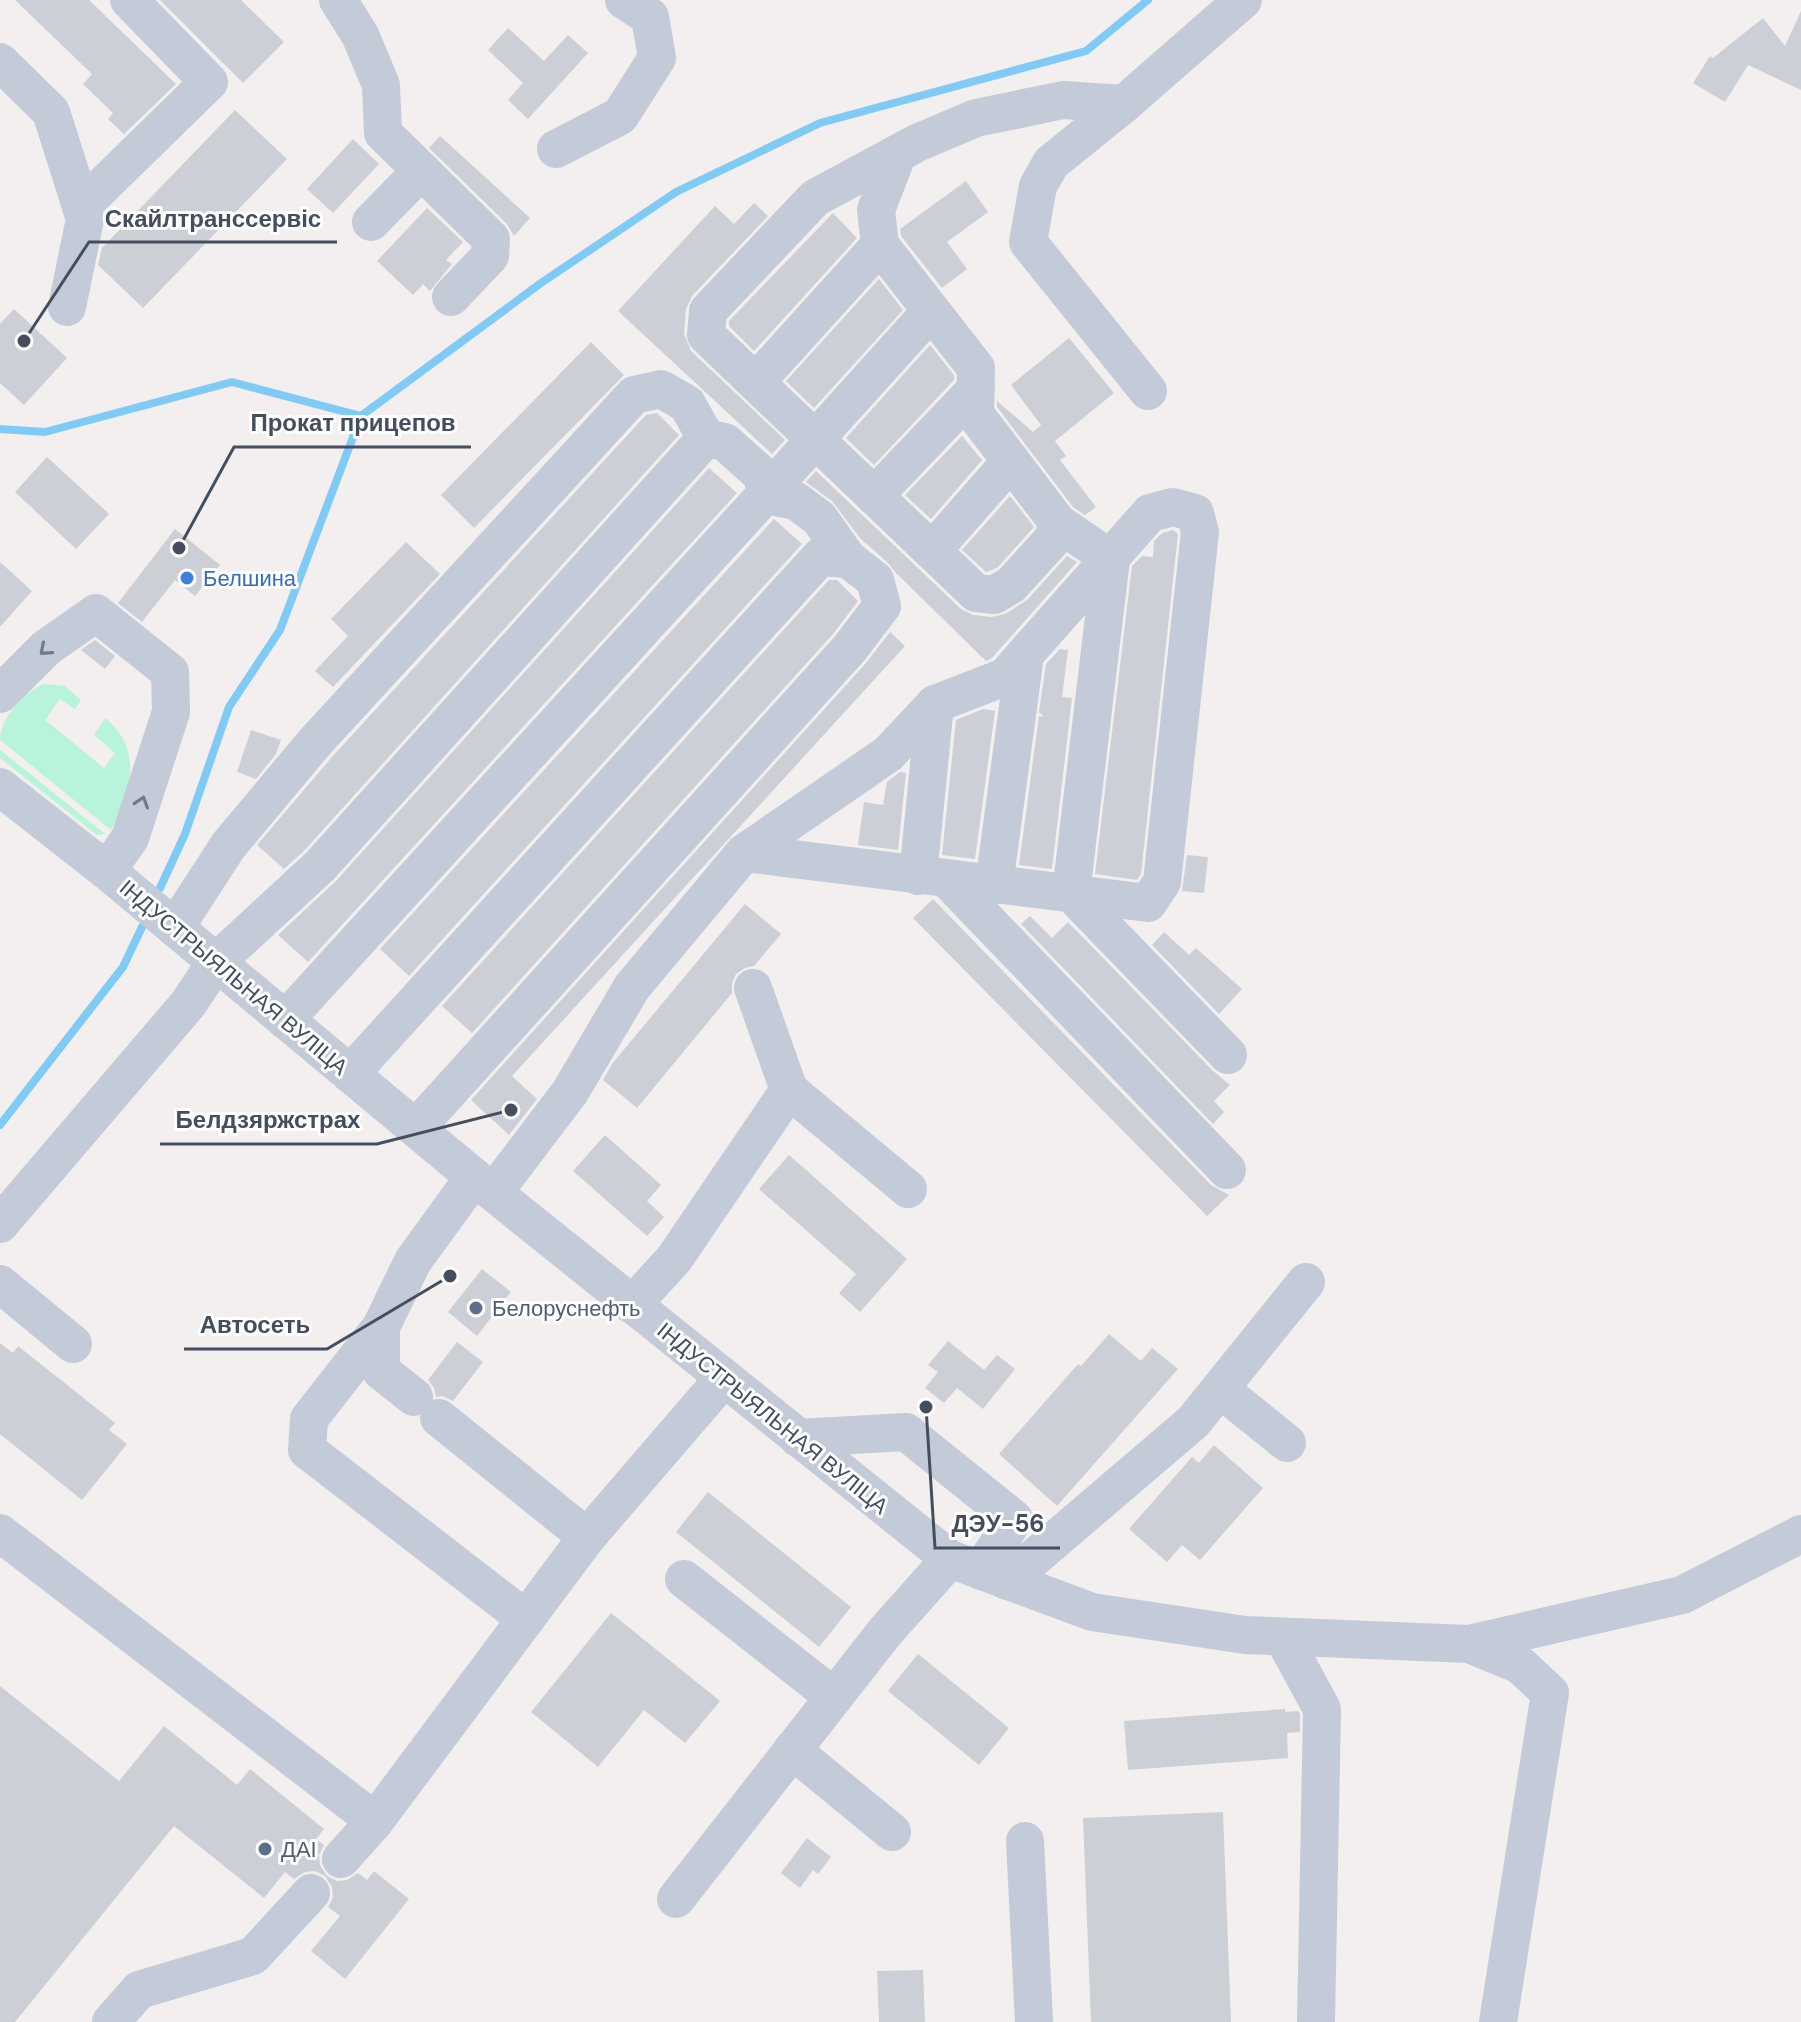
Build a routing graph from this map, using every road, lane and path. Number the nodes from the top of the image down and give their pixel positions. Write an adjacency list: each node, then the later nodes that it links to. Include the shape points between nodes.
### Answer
1 (129, 0): 10 (street, via 209,82)
2 (338, 0): 9 (street, via 381,85 383,133)
3 (624, 0): 7 (street, via 650,17 657,58 620,116)
4 (1243, 0): 6 (street)
5 (0, 62): 10 (street, via 51,112)
6 (1124, 104): 8 (street, via 1063,100 976,118); 18 (street, via 1051,163 1038,186 1028,242)
7 (556, 149)
8 (898, 153): 12 (street, via 876,210); 16 (street, via 815,198 708,311 706,335)
9 (421, 171): 11 (street); 13 (street, via 491,239 490,256)
10 (81, 207): 14 (street, via 85,219)
11 (371, 222)
12 (880, 245): 15 (street); 16 (street)
13 (451, 297)
14 (67, 307)
15 (931, 311): 17 (street, via 976,368); 20 (street)
16 (756, 382): 20 (street)
17 (976, 389): 21 (street, via 975,414); 23 (street)
18 (1148, 391)
19 (706, 438): 22 (street, via 725,442 763,476); 37 (street, via 687,404 661,389 634,395 315,742 228,846); 38 (street, via 320,866)
20 (815, 439): 22 (street); 23 (street)
21 (1011, 461): 24 (street); 25 (street)
22 (765, 495): 26 (street, via 796,501 819,518); 40 (street)
23 (874, 496): 25 (street)
24 (1058, 523): 25 (street, via 1053,539 1011,585 994,595 976,593); 27 (street)
25 (932, 551)
26 (848, 559): 42 (street, via 820,557); 44 (street, via 875,580 882,606 850,648)
27 (1111, 559): 28 (street); 36 (street); 36 (street, via 1150,513 1173,507 1195,513 1200,532 1162,882 1148,903)
28 (1025, 655): 30 (street, via 1005,677); 35 (street)
29 (0, 694): 33 (street, one-way to 29, via 130,838 171,712 170,672 96,613 46,648)
30 (935, 704): 32 (street, via 888,754); 34 (street)
31 (0, 787): 33 (street, ІНДУСТРЫЯЛЬНАЯ ВУЛІЦА)
32 (744, 853): 34 (street); 46 (street, via 632,987 570,1092)
33 (107, 871): 37 (street, ІНДУСТРЫЯЛЬНАЯ ВУЛІЦА)
34 (933, 878): 35 (street); 45 (street)
35 (994, 885): 36 (street)
36 (1071, 893): 41 (street)
37 (175, 928): 38 (street, ІНДУСТРЫЯЛЬНАЯ ВУЛІЦА)
38 (216, 962): 40 (street, ІНДУСТРЫЯЛЬНАЯ ВУЛІЦА); 48 (street, via 188,1004)
39 (753, 988): 43 (street)
40 (285, 1020): 42 (street, ІНДУСТРЫЯЛЬНАЯ ВУЛІЦА)
41 (1228, 1055)
42 (350, 1074): 44 (street, ІНДУСТРЫЯЛЬНАЯ ВУЛІЦА)
43 (789, 1090): 47 (street); 51 (street, via 674,1259)
44 (416, 1128): 46 (street, ІНДУСТРЫЯЛЬНАЯ ВУЛІЦА)
45 (1227, 1170)
46 (484, 1184): 51 (street, ІНДУСТРЫЯЛЬНАЯ ВУЛІЦА); 52 (street, via 413,1261)
47 (908, 1189)
48 (0, 1224)
49 (1306, 1282): 55 (street)
50 (0, 1284): 53 (street)
51 (632, 1305): 54 (street, ІНДУСТРЫЯЛЬНАЯ ВУЛІЦА)
52 (381, 1327): 60 (street, via 381,1371); 63 (street, via 309,1419 307,1450)
53 (73, 1344)
54 (723, 1379): 56 (street, ІНДУСТРЫЯЛЬНАЯ ВУЛІЦА); 60 (street)
55 (1220, 1389): 57 (street); 61 (street, via 1193,1422 1056,1537)
56 (798, 1438): 61 (street, ІНДУСТРЫЯЛЬНАЯ ВУЛІЦА); 61 (street, via 906,1432 1014,1519)
57 (1287, 1443)
58 (0, 1533): 68 (street)
59 (1801, 1534): 65 (street, via 1682,1595)
60 (587, 1537): 63 (street)
61 (979, 1570): 64 (street, ІНДУСТРЫЯЛЬНАЯ ВУЛІЦА, via 1092,1612); 66 (street, via 885,1632)
62 (684, 1579): 66 (street)
63 (526, 1619): 68 (street)
64 (1283, 1637): 65 (street, ІНДУСТРЫЯЛЬНАЯ ВУЛІЦА); 76 (street, via 1322,1709)
65 (1469, 1644): 77 (street, via 1520,1665 1550,1693)
66 (834, 1697): 67 (street)
67 (792, 1750): 69 (street); 73 (street)
68 (375, 1821): 71 (street)
69 (892, 1832)
70 (1025, 1841): 75 (street)
71 (341, 1859)
72 (311, 1893): 74 (street, via 253,1956 139,1990)
73 (676, 1899)
74 (111, 2022)
75 (1034, 2022)
76 (1316, 2022)
77 (1498, 2022)

